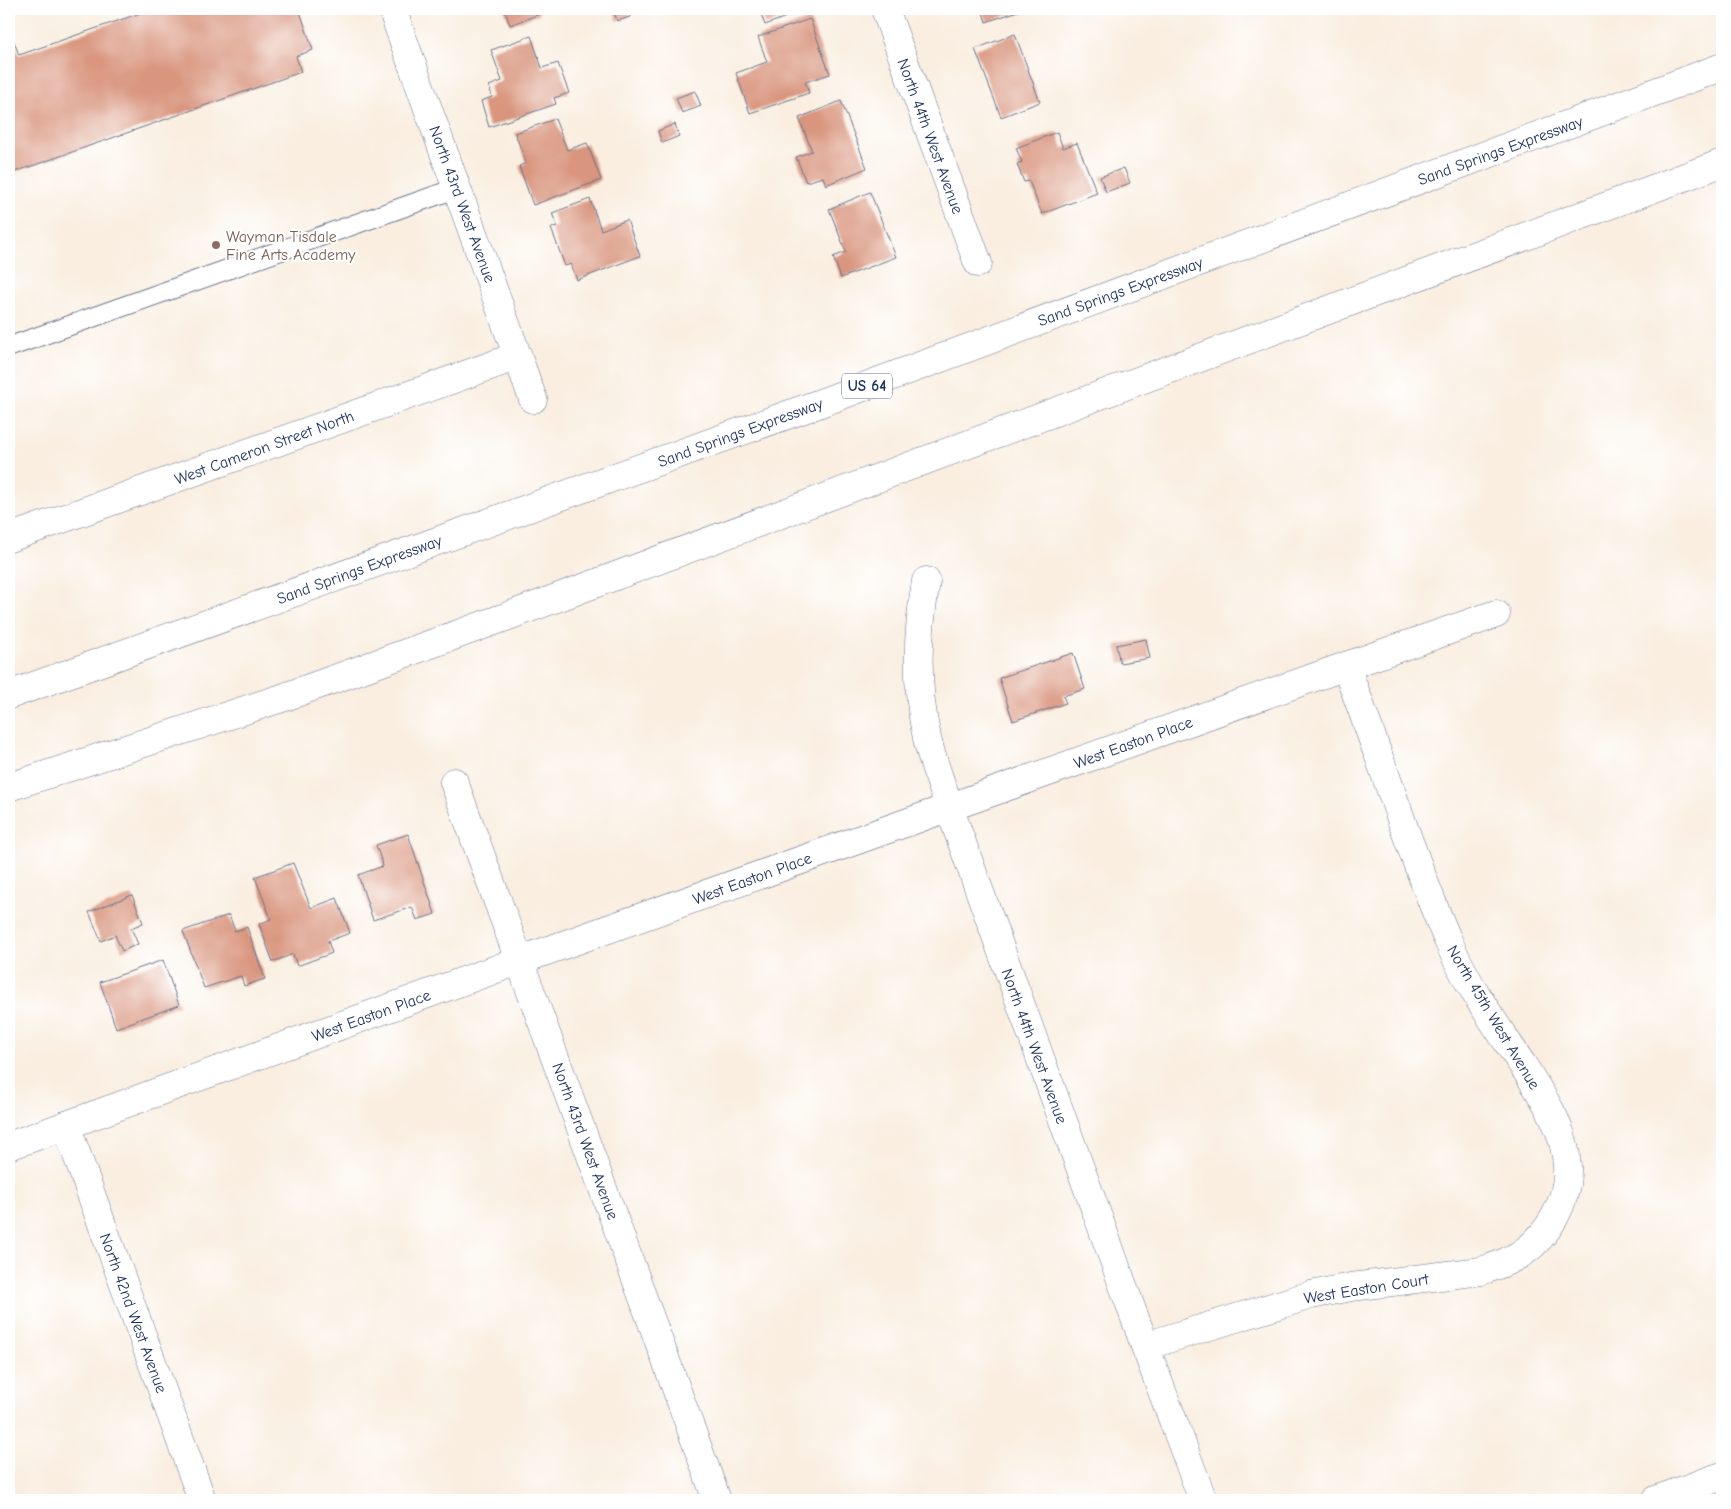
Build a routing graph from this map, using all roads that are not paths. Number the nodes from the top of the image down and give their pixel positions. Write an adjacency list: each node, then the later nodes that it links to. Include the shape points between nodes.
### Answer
1 (392, 9): 5 (main road, North 43rd West Avenue)
2 (885, 9): 6 (main road, North 44th West Avenue)
3 (1722, 67): 14 (main road, Sand Springs Expressway / US 64, via 825,402)
4 (1722, 163): 16 (main road, via 511,615 282,698)
5 (456, 188): 7 (lane); 8 (main road, North 43rd West Avenue)
6 (978, 264)
7 (9, 347)
8 (518, 356): 9 (main road, North 43rd West Avenue); 10 (main road, West Cameron Street North)
9 (533, 399)
10 (9, 538)
11 (926, 581): 17 (main road, North 44th West Avenue, via 917,647 921,705 927,739)
12 (1496, 614): 13 (main road, West Easton Place)
13 (1346, 666): 17 (main road, West Easton Place); 21 (main road, North 45th West Avenue, via 1450,947 1551,1109 1562,1134 1567,1168 1565,1187 1560,1208)
14 (9, 695)
15 (454, 782): 18 (main road, North 43rd West Avenue)
16 (9, 787)
17 (949, 807): 18 (main road, West Easton Place); 22 (main road, North 44th West Avenue)
18 (521, 960): 19 (main road, West Easton Place); 25 (main road, North 43rd West Avenue)
19 (66, 1126): 20 (main road, West Easton Place); 24 (main road, North 42nd West Avenue)
20 (9, 1146)
21 (1550, 1227): 22 (main road, West Easton Court, via 1520,1254 1481,1271 1311,1295)
22 (1144, 1346): 26 (main road, North 44th West Avenue)
23 (1722, 1476): 27 (main road)
24 (202, 1500)
25 (717, 1500)
26 (1203, 1500)
27 (1656, 1500)

